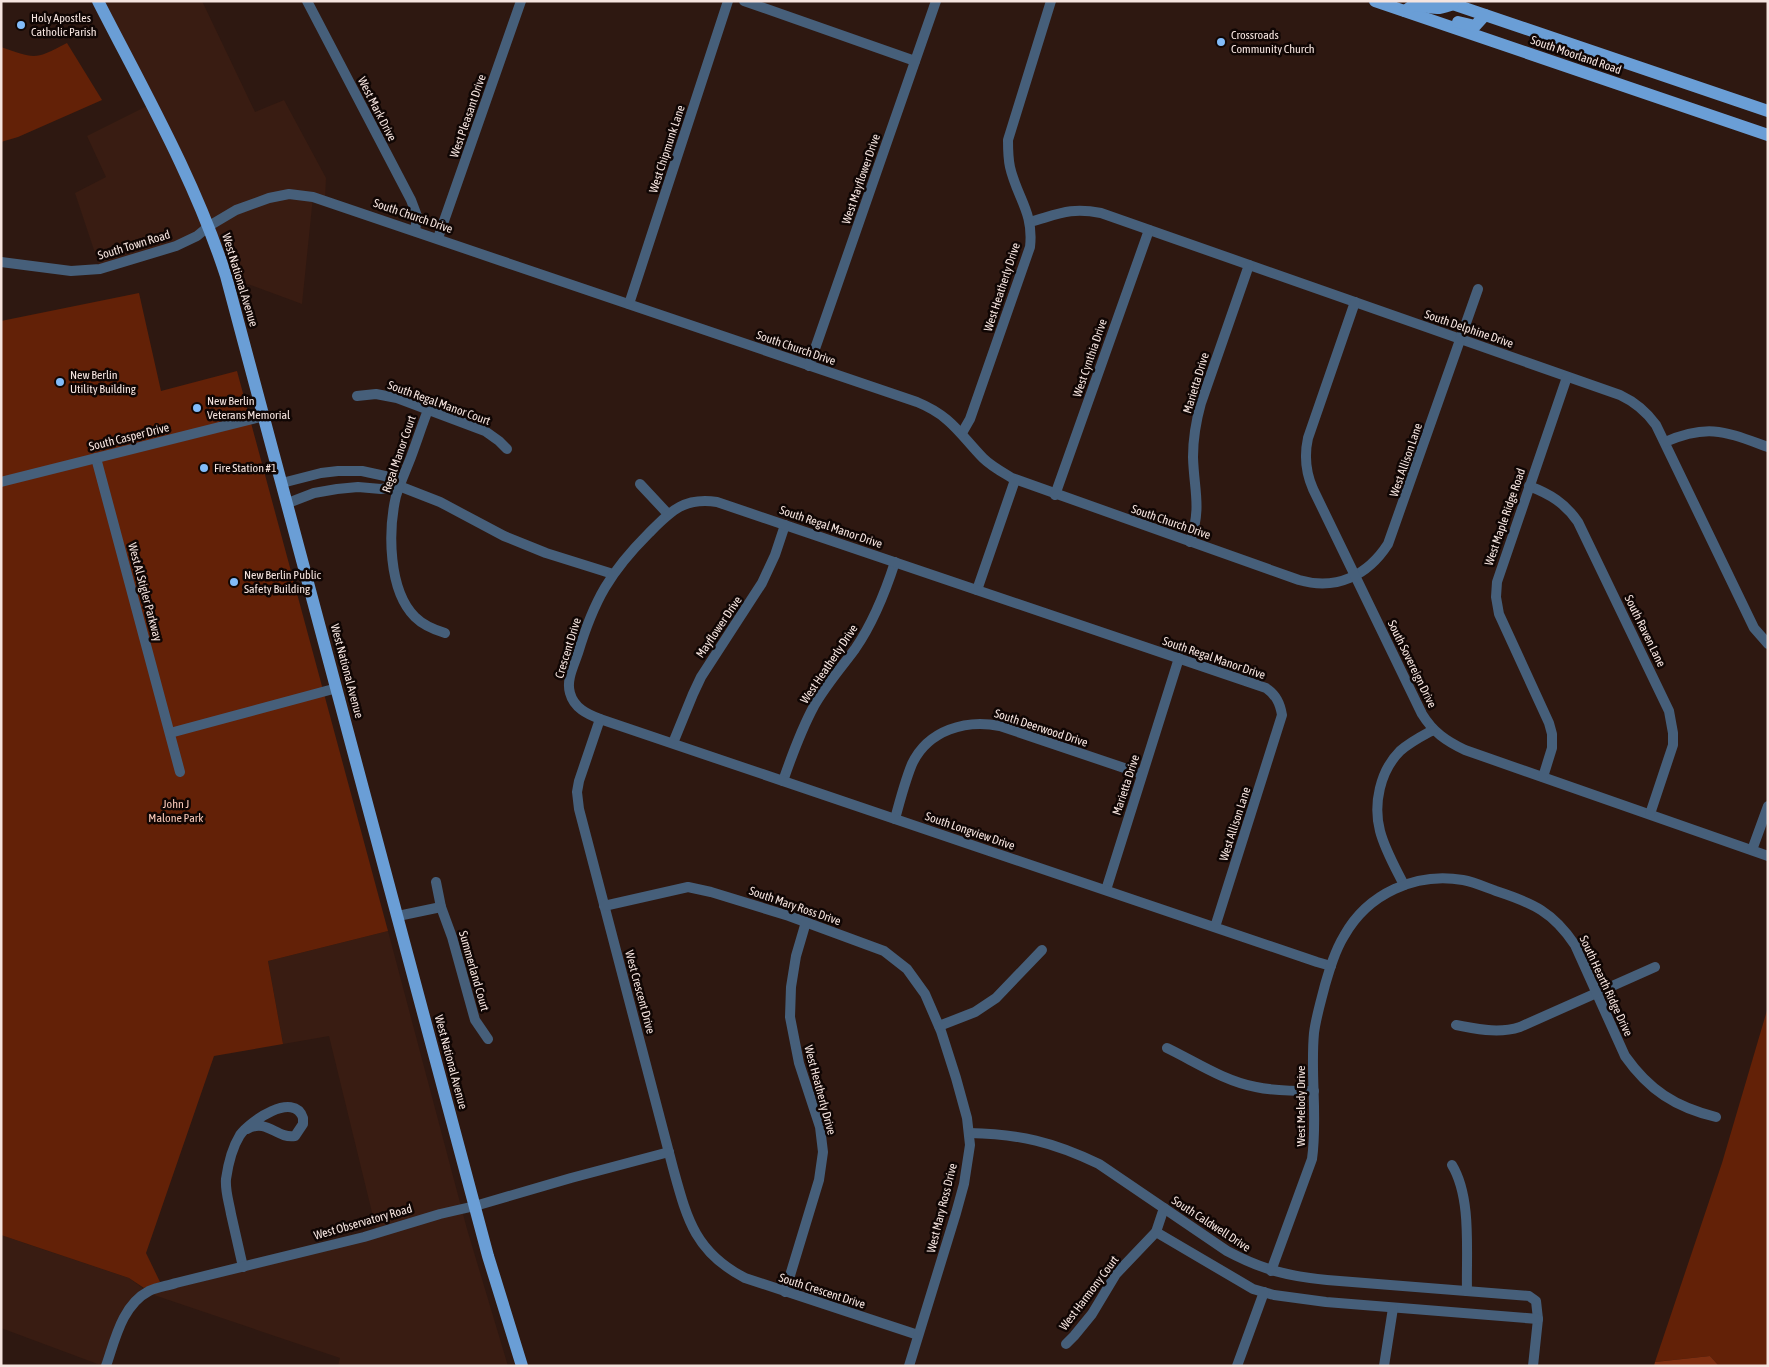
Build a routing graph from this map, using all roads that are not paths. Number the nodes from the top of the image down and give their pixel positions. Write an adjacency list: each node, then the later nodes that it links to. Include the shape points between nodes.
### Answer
1 (98, 1): 17 (main road, West National Avenue)
2 (307, 1): 19 (street, West Mark Drive, via 410,200 417,216)
3 (520, 1): 20 (street, West Pleasant Drive)
4 (728, 1): 25 (street, West Chipmunk Lane)
5 (744, 1): 13 (street)
6 (936, 1): 13 (street, West Mayflower Drive)
7 (1051, 1): 16 (street, West Heatherly Drive, via 1008,140 1010,169)
8 (1375, 1): 10 (main road, South Moorland Road)
9 (1449, 3): 10 (main road, via 1442,8 1414,3); 11 (main road, South Moorland Road)
10 (1405, 11): 12 (main road, South Moorland Road)
11 (1485, 15): 12 (main road, via 1475,26); 14 (main road, South Moorland Road)
12 (1436, 22): 15 (main road, South Moorland Road)
13 (915, 61): 27 (street, West Mayflower Drive)
14 (1768, 111)
15 (1768, 135)
16 (1030, 222): 18 (street, South Delphine Drive, via 1061,212 1087,210); 32 (street, West Heatherly Drive, via 1027,257 970,419)
17 (209, 226): 19 (street, South Church Drive, via 236,210 289,194 325,200); 21 (street, South Town Road, via 198,236 176,246 93,270 71,271); 31 (main road, West National Avenue)
18 (1149, 230): 22 (street, South Delphine Drive); 43 (street, West Cynthia Drive)
19 (415, 231): 20 (street, South Church Drive)
20 (438, 238): 25 (street, South Church Drive)
21 (1, 262)
22 (1249, 265): 24 (street, South Delphine Drive); 47 (street, Marietta Drive, via 1197,418 1193,455 1198,502)
23 (1478, 289): 26 (street, West Allison Lane)
24 (1355, 302): 26 (street, South Delphine Drive); 50 (street, South Sovereign Drive, via 1308,438 1306,455 1310,482)
25 (629, 304): 27 (street, South Church Drive)
26 (1461, 340): 28 (street, South Delphine Drive); 50 (street, West Allison Lane, via 1388,544 1376,561)
27 (809, 366): 32 (street, South Church Drive, via 930,407 950,420)
28 (1567, 377): 33 (street, South Delphine Drive, via 1631,401 1650,416); 42 (street, West Maple Ridge Road)
29 (357, 396): 30 (street, South Regal Manor Court, via 387,395)
30 (428, 410): 35 (street, South Regal Manor Court, via 484,431); 41 (street, Regal Manor Court)
31 (264, 416): 36 (street, South Casper Drive); 39 (main road, West National Avenue)
32 (962, 433): 37 (street, South Church Drive, via 984,458)
33 (1665, 442): 34 (street, via 1706,430); 53 (street, South Delphine Drive, via 1754,628)
34 (1768, 447)
35 (507, 449)
36 (96, 458): 38 (street, South Casper Drive); 59 (street, West Al Stigler Parkway)
37 (1015, 480): 43 (street, South Church Drive); 51 (street)
38 (1, 482)
39 (282, 483): 41 (street, via 321,473 362,472 386,476); 44 (main road, West National Avenue)
40 (640, 484): 45 (street)
41 (399, 486): 44 (street, via 337,489); 49 (street, via 440,502 530,547); 52 (street, Regal Manor Court, via 391,537 397,584 413,616)
42 (1529, 486): 63 (street, West Maple Ridge Road, via 1500,570 1496,597 1503,623 1550,722 1552,748); 66 (street, South Raven Lane, via 1554,497 1572,512 1669,711 1672,745)
43 (1056, 495): 47 (street, South Church Drive)
44 (288, 503): 55 (main road, West National Avenue)
45 (668, 514): 46 (street, South Regal Manor Drive, via 690,502 706,500); 49 (street, South Regal Manor Drive)
46 (785, 525): 48 (street, South Regal Manor Drive); 60 (street, Mayflower Drive, via 762,582 701,677)
47 (1190, 542): 50 (street, South Church Drive, via 1305,582 1330,583)
48 (895, 562): 51 (street, South Regal Manor Drive); 64 (street, West Heatherly Drive, via 868,628 823,692 805,725)
49 (613, 574): 57 (street, Crescent Drive, via 586,626 569,683 570,696 576,705)
50 (1355, 576): 58 (street, South Sovereign Drive, via 1422,714)
51 (977, 590): 54 (street, South Regal Manor Drive)
52 (445, 633)
53 (1768, 644)
54 (1178, 658): 56 (street, South Regal Manor Drive, via 1266,688); 62 (street, Marietta Drive)
55 (337, 688): 59 (street); 75 (main road, West National Avenue)
56 (1278, 700): 77 (street, West Allison Lane, via 1282,715 1280,724)
57 (600, 719): 60 (street, South Longview Drive); 73 (street, West Crescent Drive, via 577,792 584,834)
58 (1433, 730): 63 (street, South Sovereign Drive, via 1465,750); 71 (street, via 1396,756 1385,773 1378,797 1380,830)
59 (170, 733): 61 (street, West Al Stigler Parkway)
60 (673, 743): 64 (street, South Longview Drive)
61 (180, 772)
62 (1142, 774): 67 (street, South Deerwood Drive, via 1000,726 966,724 938,735 921,750 913,763); 72 (street, Marietta Drive)
63 (1543, 777): 66 (street, South Sovereign Drive)
64 (783, 780): 67 (street, South Longview Drive)
65 (1768, 806): 68 (street)
66 (1650, 814): 68 (street, South Sovereign Drive)
67 (895, 819): 72 (street, South Longview Drive)
68 (1752, 850): 69 (street, South Sovereign Drive)
69 (1768, 856)
70 (436, 882): 74 (street, Summerland Court)
71 (1404, 884): 79 (street, South Hearth Ridge Drive, via 1376,899 1358,916 1344,934); 81 (street, South Hearth Ridge Drive, via 1433,878 1465,881 1533,904 1566,931)
72 (1106, 890): 77 (street, South Longview Drive)
73 (604, 906): 76 (street, South Mary Ross Drive, via 688,888 711,892); 90 (street, West Crescent Drive)
74 (441, 907): 75 (street); 84 (street, Summerland Court, via 475,1020)
75 (398, 916): 92 (main road, West National Avenue)
76 (806, 922): 83 (street, South Mary Ross Drive, via 884,951 907,969 925,994); 99 (street, West Heatherly Drive, via 796,956 790,1017 799,1063 820,1127 823,1152 819,1180)
77 (1216, 927): 79 (street, South Longview Drive)
78 (1042, 950): 83 (street, via 996,998 975,1012)
79 (1331, 966): 86 (street, West Melody Drive, via 1314,1033)
80 (1655, 967): 81 (street)
81 (1597, 993): 82 (street, via 1510,1030); 87 (street, South Hearth Ridge Drive, via 1625,1056 1646,1082 1671,1101)
82 (1456, 1025)
83 (939, 1026): 89 (street, West Mary Ross Drive)
84 (488, 1039)
85 (1167, 1048): 86 (street, via 1225,1078 1254,1087)
86 (1314, 1091): 97 (street, West Melody Drive, via 1312,1159)
87 (1716, 1117)
88 (247, 1129): 88 (street, via 261,1125 285,1136 295,1136 303,1118 298,1110 286,1107 255,1121); 96 (street, via 241,1134 232,1155 226,1188)
89 (969, 1133): 93 (street, South Caldwell Drive, via 1003,1134 1052,1144 1100,1164); 103 (street, West Mary Ross Drive, via 964,1184)
90 (669, 1152): 92 (street, West Observatory Road); 95 (street, West Crescent Drive, via 695,1234)
91 (1452, 1165): 98 (street, via 1463,1196)
92 (475, 1206): 96 (street, West Observatory Road); 106 (main road, West National Avenue)
93 (1164, 1208): 94 (street, West Harmony Court); 97 (street, South Caldwell Drive, via 1227,1251)
94 (1156, 1232): 100 (street, via 1253,1290); 104 (street, West Harmony Court, via 1116,1274 1092,1314)
95 (721, 1263): 99 (street, South Crescent Drive, via 745,1278)
96 (243, 1267): 105 (street, West Observatory Road, via 148,1292 132,1305 125,1316)
97 (1270, 1271): 98 (street, South Caldwell Drive, via 1294,1277)
98 (1467, 1291): 102 (street, South Caldwell Drive, via 1529,1296 1536,1301)
99 (784, 1292): 103 (street, South Crescent Drive)
100 (1264, 1292): 101 (street, via 1302,1300); 108 (street)
101 (1393, 1308): 102 (street); 109 (street)
102 (1538, 1314): 110 (street)
103 (918, 1335): 107 (street, West Mary Ross Drive)
104 (1066, 1344)
105 (106, 1366)
106 (522, 1366)
107 (909, 1366)
108 (1236, 1366)
109 (1384, 1366)
110 (1533, 1366)

